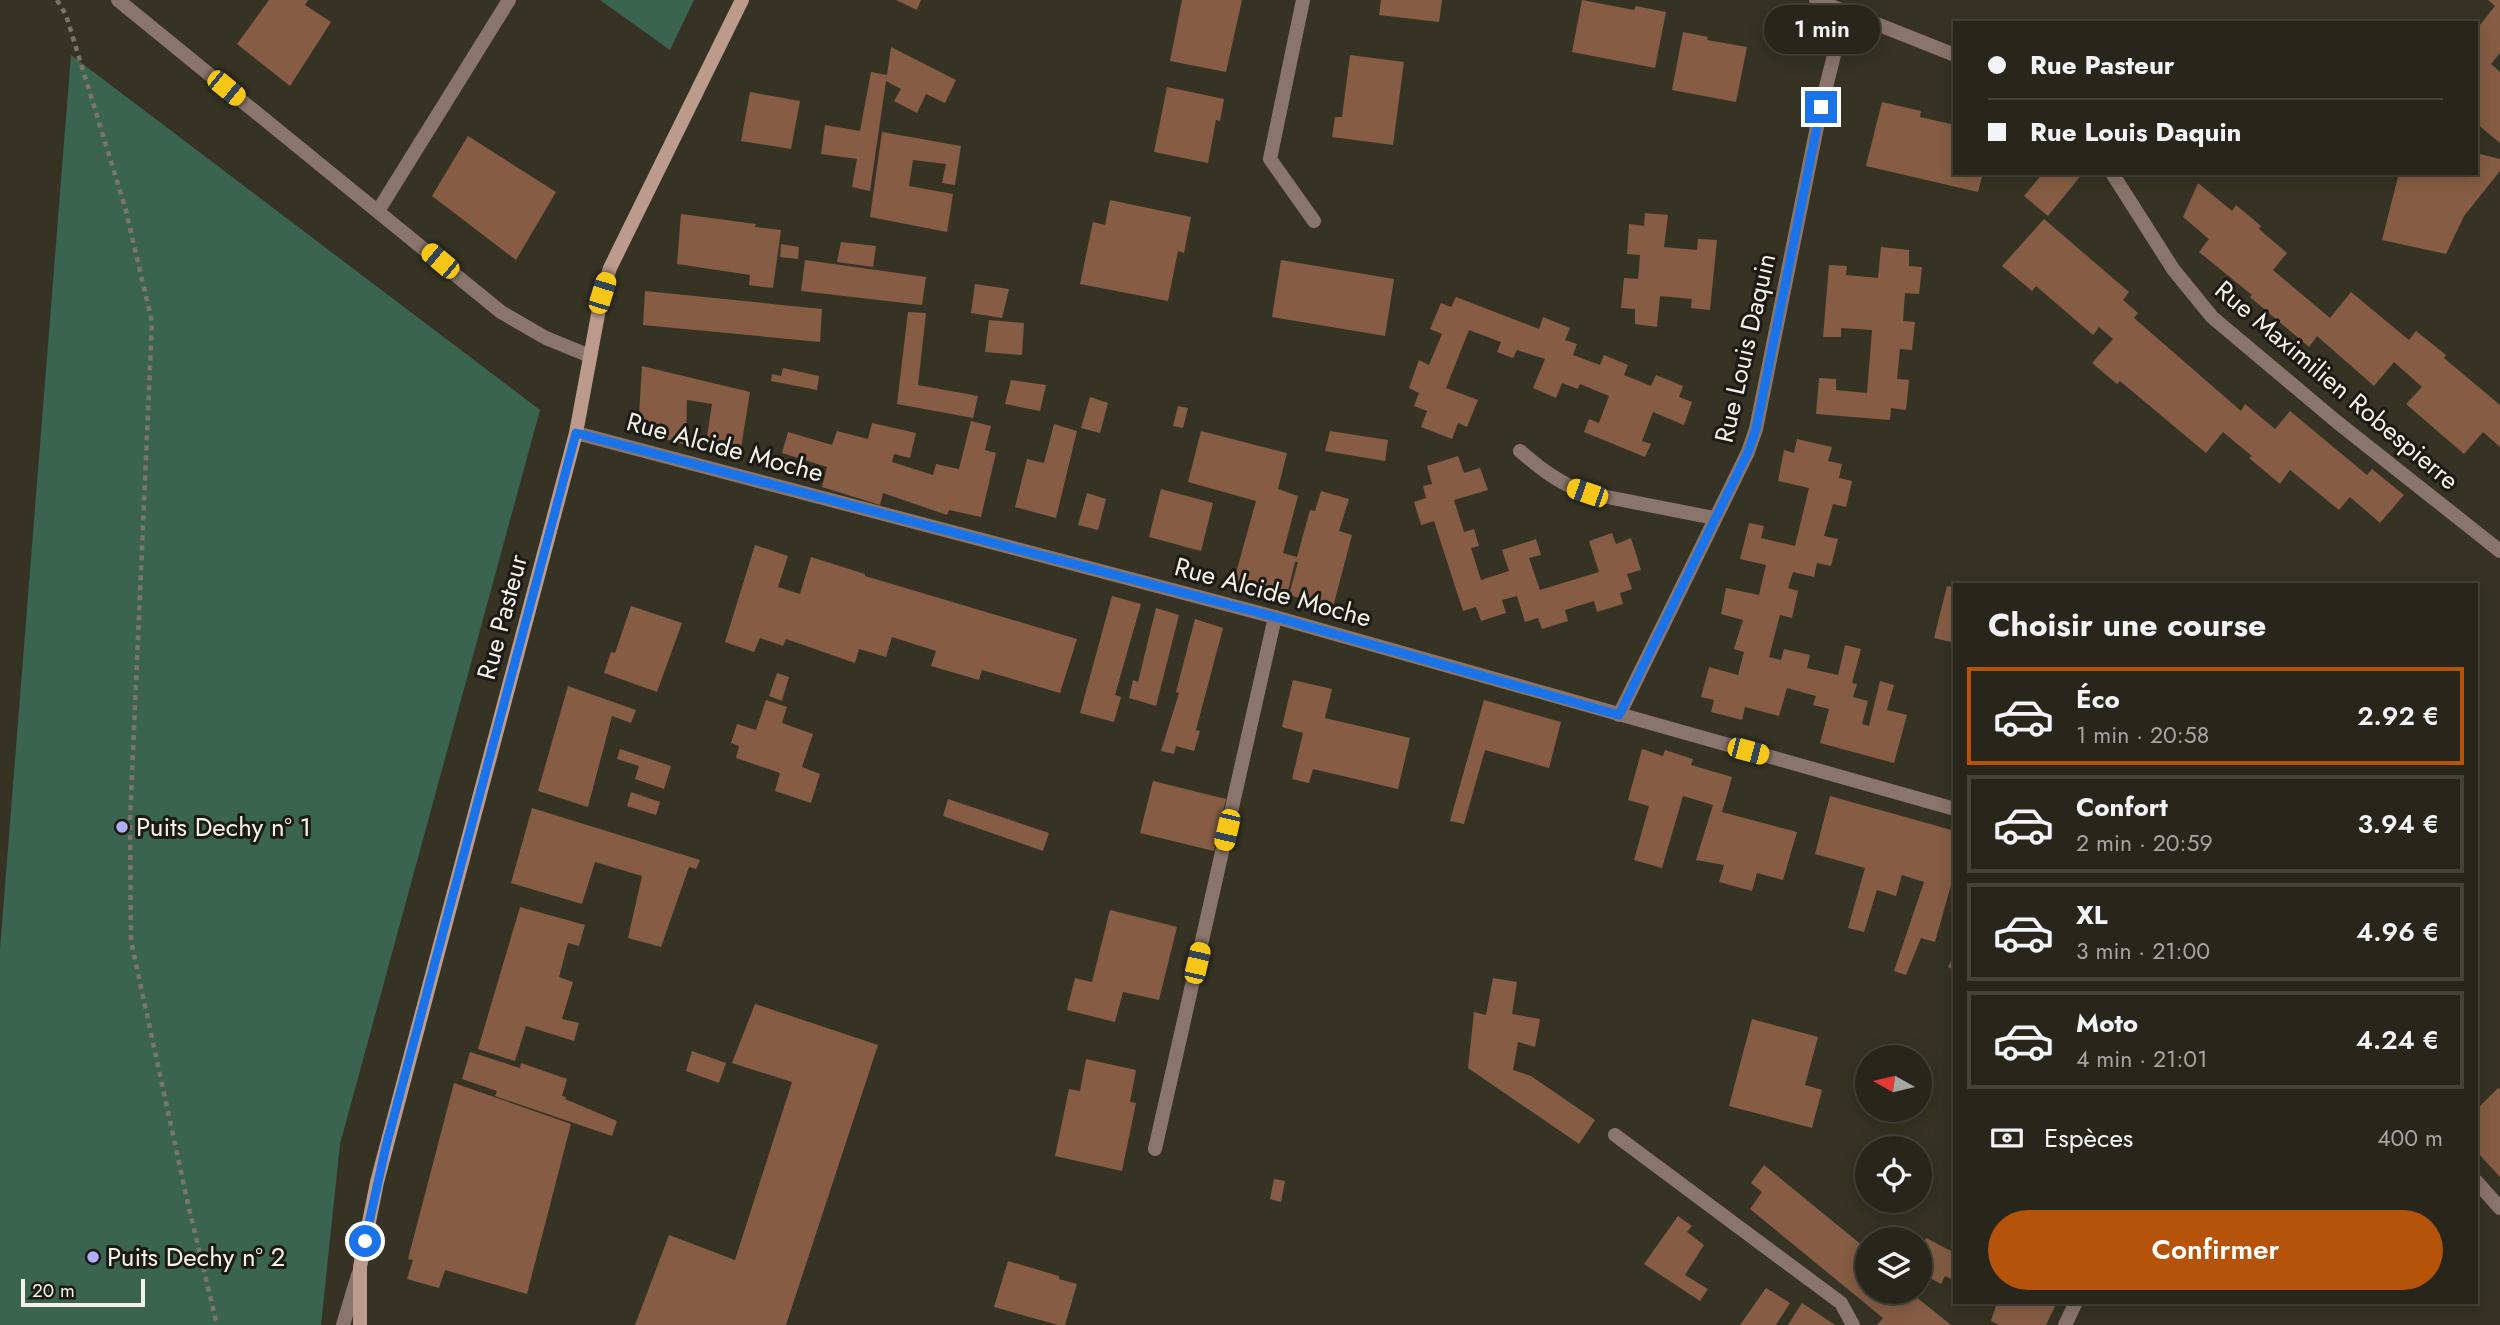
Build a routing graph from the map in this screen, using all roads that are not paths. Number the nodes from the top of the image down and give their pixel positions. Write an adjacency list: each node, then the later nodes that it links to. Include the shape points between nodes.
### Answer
1 (118, 0): 9 (street)
2 (509, 0): 9 (street)
3 (742, 0): 11 (street, Rue Pasteur, via 610,268)
4 (1303, 0): 10 (street, via 1270,159)
5 (1816, 0): 6 (street)
6 (1845, 10): 7 (street); 14 (street, Rue Louis Daquin, via 1756,429)
7 (1953, 54)
8 (2113, 175): 15 (street, Rue Maximilien Robespierre, via 2173,269 2212,317)
9 (378, 211): 11 (street, via 501,312)
10 (1314, 221)
11 (590, 356): 12 (street, Rue Pasteur)
12 (576, 433): 16 (street, Rue Alcide Moche); 23 (street, Rue Pasteur, via 386,1146)
13 (1520, 451): 14 (street, via 1549,476 1578,490)
14 (1714, 518): 17 (street, Rue Louis Daquin)
15 (2500, 551)
16 (1275, 617): 17 (street, Rue Alcide Moche); 20 (street)
17 (1619, 715): 18 (street, Rue Alcide Moche)
18 (1953, 808)
19 (1615, 1135): 27 (street, via 1841,1303)
20 (1155, 1149)
21 (2478, 1183): 22 (street)
22 (2500, 1208)
23 (360, 1267): 25 (street, Rue Pasteur); 26 (street, Rue Pasteur)
24 (2076, 1304): 28 (street)
25 (343, 1325)
26 (360, 1325)
27 (1853, 1325)
28 (2065, 1325)

